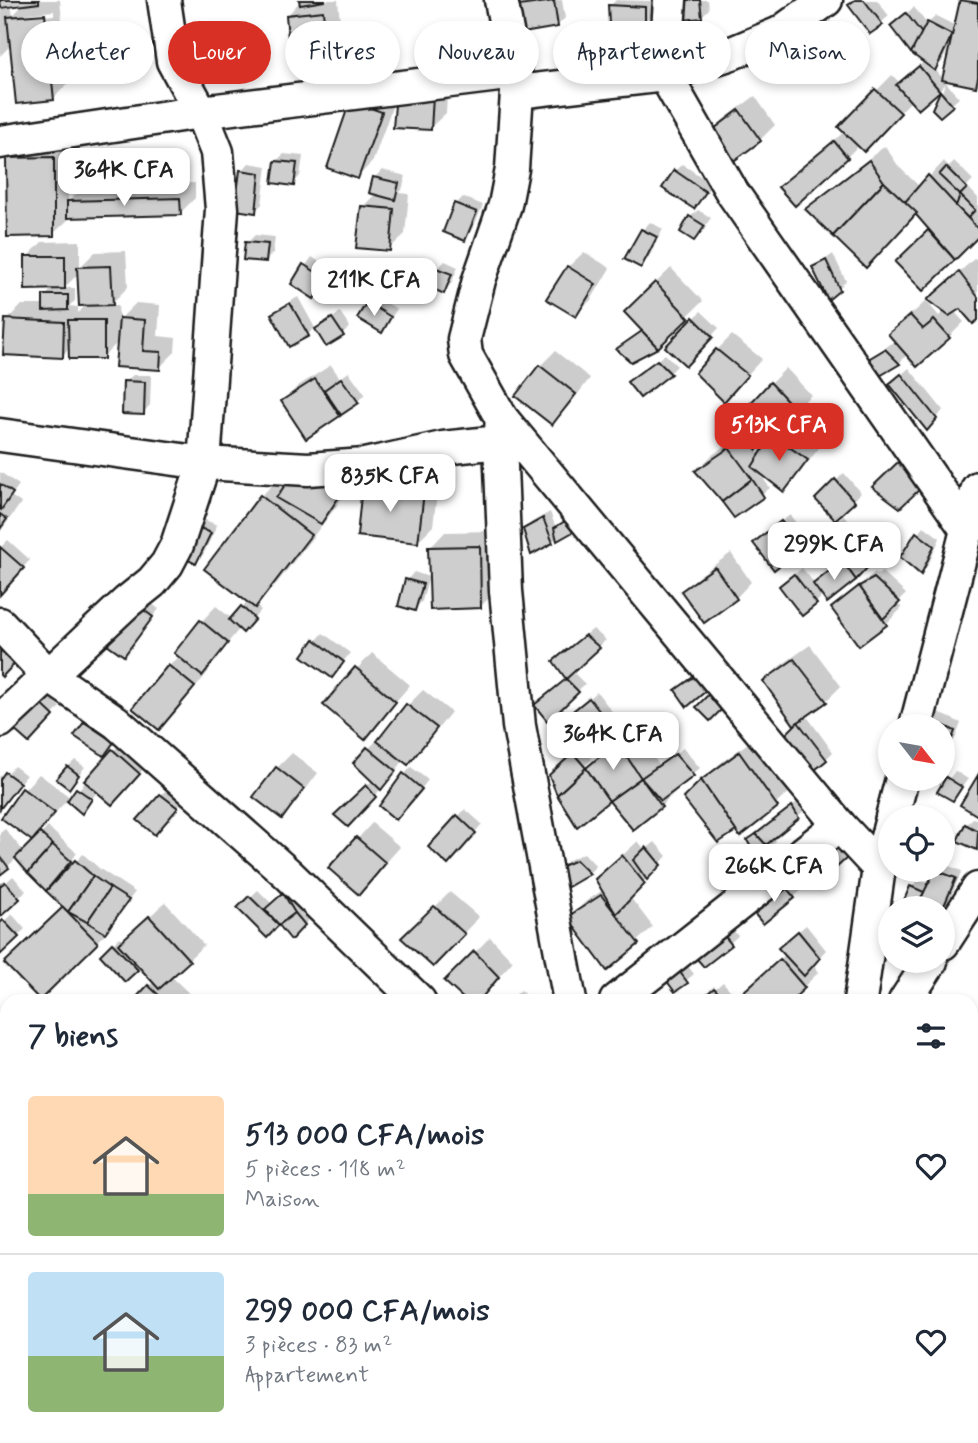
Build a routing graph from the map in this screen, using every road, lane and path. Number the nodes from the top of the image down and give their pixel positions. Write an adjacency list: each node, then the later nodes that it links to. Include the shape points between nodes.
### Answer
1 (164, 0): 11 (street, via 173,61)
2 (500, 0): 5 (street)
3 (670, 0): 6 (street)
4 (826, 0): 7 (street, via 779,33)
5 (504, 21)
6 (669, 21)
7 (731, 53)
8 (505, 84): 11 (street)
9 (516, 84): 13 (street, via 512,169 505,205 464,339 466,355)
10 (670, 84): 17 (street, via 733,192)
11 (201, 112): 12 (street); 15 (street, via 217,152 222,209)
12 (0, 142)
13 (501, 430): 15 (street, via 365,465 308,469); 22 (street); 28 (street, via 506,591 519,726)
14 (0, 435): 15 (street)
15 (204, 463): 19 (street, via 167,564)
16 (978, 488): 17 (street)
17 (968, 531): 20 (street)
18 (0, 624): 19 (street)
19 (48, 675): 21 (street); 27 (street, via 116,722 288,874)
20 (919, 714)
21 (0, 721)
22 (839, 825): 23 (street); 29 (street)
23 (878, 868): 30 (street)
24 (978, 889): 25 (street)
25 (955, 924)
26 (923, 973): 31 (street)
27 (412, 994)
28 (569, 994)
29 (625, 994)
30 (861, 994)
31 (910, 994)

